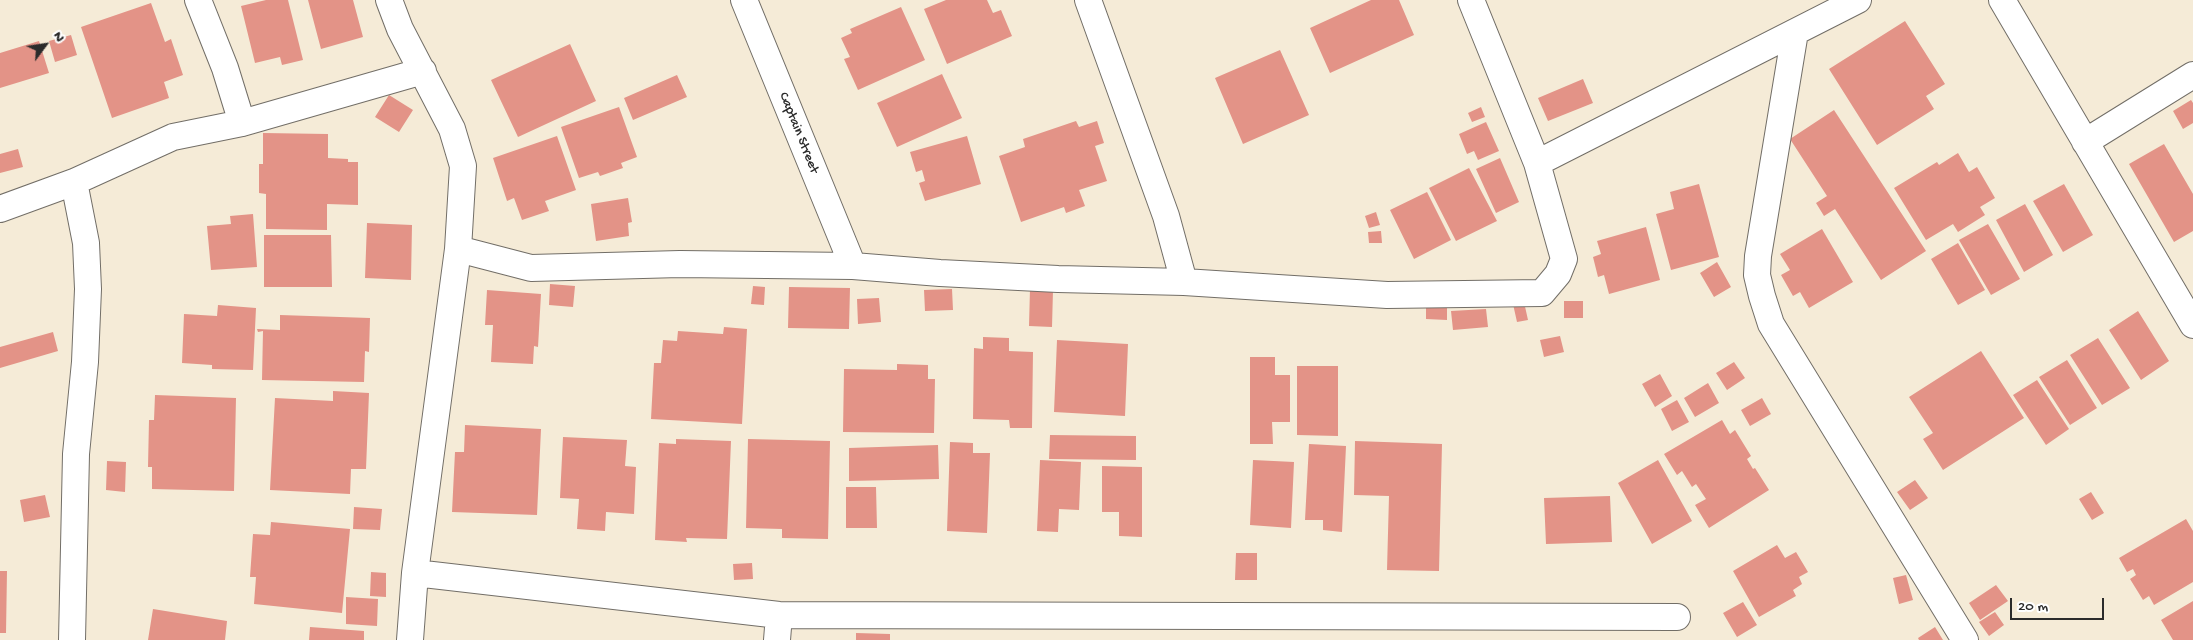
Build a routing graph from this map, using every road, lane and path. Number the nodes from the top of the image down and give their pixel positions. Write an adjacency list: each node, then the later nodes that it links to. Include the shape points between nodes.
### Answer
1 (198, 0): 12 (street, via 225,68)
2 (390, 0): 10 (street, via 400,30)
3 (744, 0): 18 (street, Captain Street)
4 (1088, 0): 19 (street, via 1166,216)
5 (1471, 0): 14 (street)
6 (1858, 0): 8 (street)
7 (2002, 0): 13 (street)
8 (1825, 8): 9 (street)
9 (1795, 32): 14 (street); 26 (street, via 1758,256 1757,275 1762,296 1771,324)
10 (423, 71): 12 (street); 17 (street, via 452,129 463,166)
11 (2193, 75): 13 (street)
12 (242, 123): 15 (street, via 174,138)
13 (2085, 142): 20 (street)
14 (1537, 163): 19 (street, via 1564,259 1558,274 1542,293 1387,295)
15 (74, 182): 16 (street); 24 (street, via 86,243 88,289 76,454)
16 (0, 209)
17 (458, 248): 18 (street, via 531,268 680,264); 21 (street)
18 (853, 266): 19 (street, via 1058,279)
19 (1184, 282)
20 (2193, 325)
21 (415, 573): 23 (street); 25 (street)
22 (1677, 617): 23 (street)
23 (778, 628)
24 (72, 640)
25 (410, 640)
26 (1965, 640)

